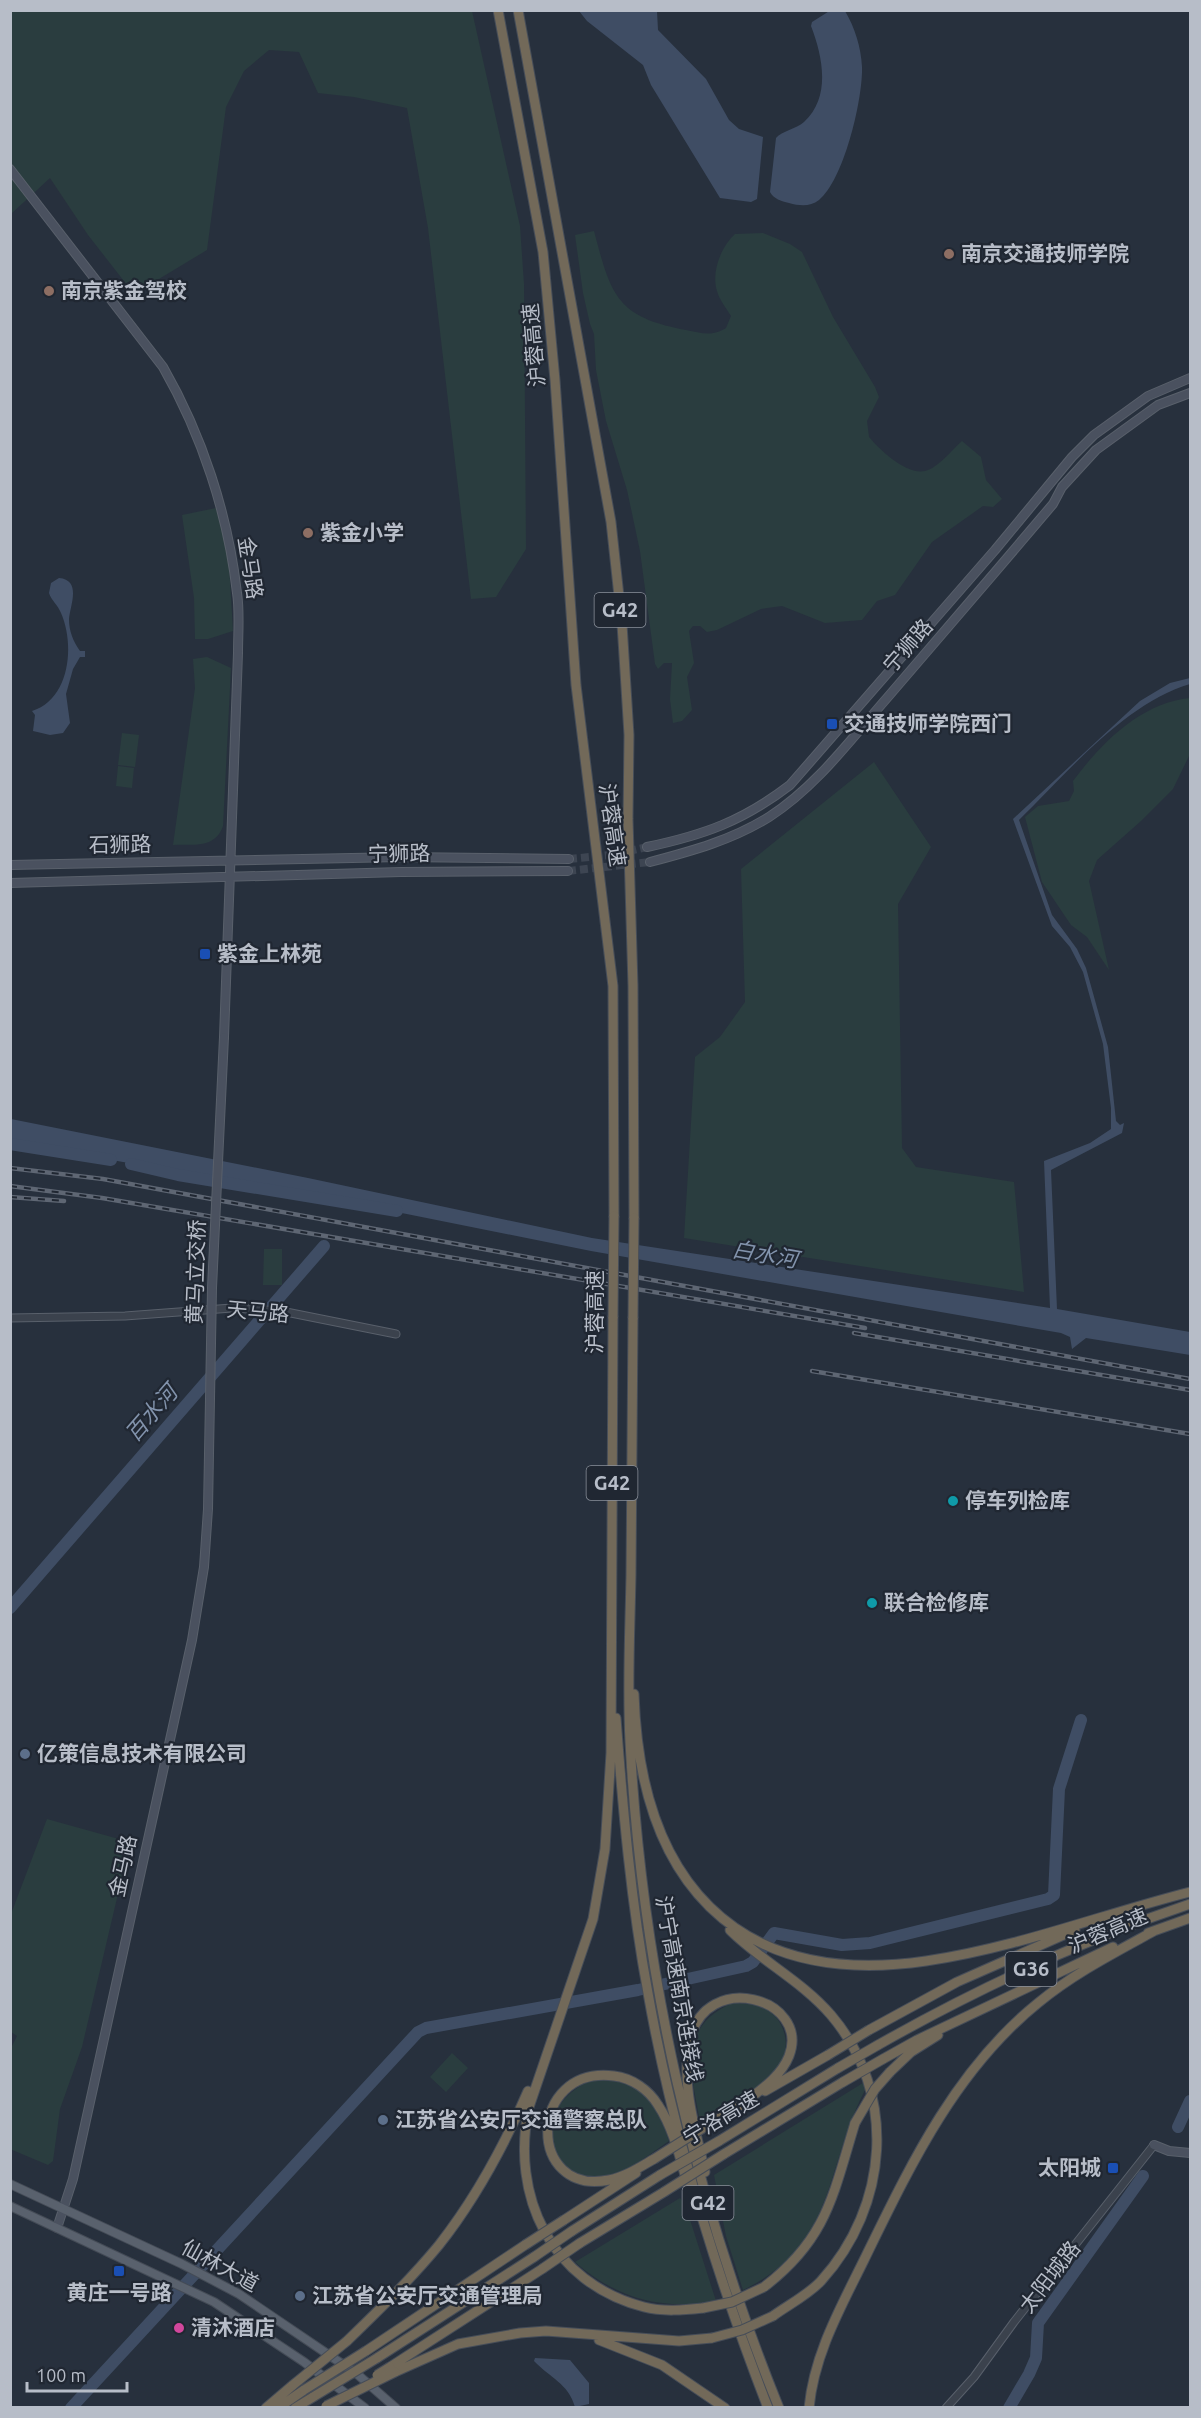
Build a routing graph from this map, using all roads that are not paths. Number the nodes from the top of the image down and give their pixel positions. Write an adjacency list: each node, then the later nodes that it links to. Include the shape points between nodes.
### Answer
1 (498, 10): 19 (highway, 沪蓉高速 / G42, bridge, via 543,252 576,685 613,986)
2 (518, 10): 18 (highway, 沪蓉高速 / G42, bridge, via 611,522 622,624 629,735 633,986)
3 (10, 169): 8 (main road, 金马路, via 163,367 183,402 202,449 230,545 238,596)
4 (1191, 378): 6 (main road, 宁狮路, via 1148,396 1094,435 1072,457 790,785 727,825)
5 (1191, 393): 9 (main road, 宁狮路, via 1158,405 1078,467 1053,504 967,605 857,733 795,798 734,836)
6 (647, 848)
7 (569, 859): 8 (main road, 宁狮路)
8 (231, 861): 10 (main road, 石狮路); 12 (main road, 金马路)
9 (650, 862)
10 (10, 865)
11 (568, 872): 12 (main road, 宁狮路)
12 (230, 876): 13 (main road, 石狮路); 14 (main road, 金马路)
13 (10, 883)
14 (224, 1037): 17 (main road, 黄马立交桥, bridge, via 212,1288)
15 (10, 1318): 16 (street, 天马路, via 232,1308 281,1311)
16 (396, 1334)
17 (208, 1509): 34 (main road, 金马路, via 204,1567 192,1640)
18 (630, 1634): 25 (highway, G42, via 640,1767 668,1852 713,1913); 36 (highway, 沪宁高速南京连接线 / G42, via 628,1704 648,1934 688,2131)
19 (611, 1650): 27 (highway, G42, via 611,1753 605,1849 593,1919); 37 (highway, 沪宁高速南京连接线 / G42, via 622,1801 645,1980 679,2133)
20 (1191, 1892): 22 (highway, G42)
21 (1191, 1904): 43 (highway, 宁洛高速 / G36, bridge, via 1145,1918 1079,1947 935,2013 878,2045 660,2175)
22 (1142, 1905): 25 (highway, G42, via 999,1946 927,1961 840,1964); 28 (highway, bridge, via 999,1962)
23 (1191, 1918): 24 (highway, 沪蓉高速 / G42)
24 (1154, 1931): 26 (highway, 沪蓉高速 / G42); 49 (highway, via 1090,1966 1039,2002 992,2046 951,2098 907,2173 837,2314 816,2367)
25 (751, 1943): 38 (highway, bridge, via 764,1959 816,2000 844,2032 870,2083 879,2144 865,2210 842,2255 819,2283 773,2316 742,2330 679,2341)
26 (976, 2012): 27 (highway, G42, bridge, via 911,2052 875,2089 855,2123 823,2222 798,2259 764,2287 732,2302 703,2308 658,2309 628,2302 587,2280 554,2247 532,2205 523,2165 524,2127); 39 (highway, 宁洛高速, bridge, via 883,2059 724,2154 580,2243)
27 (544, 2056): 41 (highway, bridge, via 511,2130 464,2211 417,2270 347,2341)
28 (746, 2102): 31 (highway, bridge); 36 (highway, via 782,2070 792,2044 790,2030 780,2013 758,2001 737,1997 717,2003 703,2015 688,2049 688,2087)
29 (1154, 2145): 30 (main road); 50 (street, 太阳城路, via 974,2378)
30 (1191, 2153)
31 (654, 2159): 37 (highway, via 611,2180 584,2180 571,2175 549,2148 550,2110 558,2096 591,2076 620,2076 648,2092 671,2132 710,2254); 42 (highway, bridge)
32 (10, 2184): 34 (main road, 仙林大道)
33 (10, 2206): 35 (main road, 仙林大道)
34 (65, 2211): 35 (main road, 金马路); 45 (main road, 仙林大道, via 239,2294 375,2388)
35 (57, 2228): 44 (main road, 仙林大道, via 190,2290 268,2338)
36 (718, 2236): 48 (highway, 沪宁高速南京连接线 / G42)
37 (726, 2291): 47 (highway, 沪宁高速南京连接线 / G42)
38 (582, 2335): 39 (highway, via 546,2331 498,2335 458,2344); 46 (highway, via 662,2365)
39 (392, 2370): 40 (highway, 宁洛高速, bridge)
40 (325, 2407)
41 (266, 2408)
42 (278, 2408)
43 (295, 2408)
44 (365, 2408)
45 (396, 2408)
46 (725, 2408)
47 (768, 2408)
48 (779, 2408)
49 (809, 2408)
50 (946, 2408)

